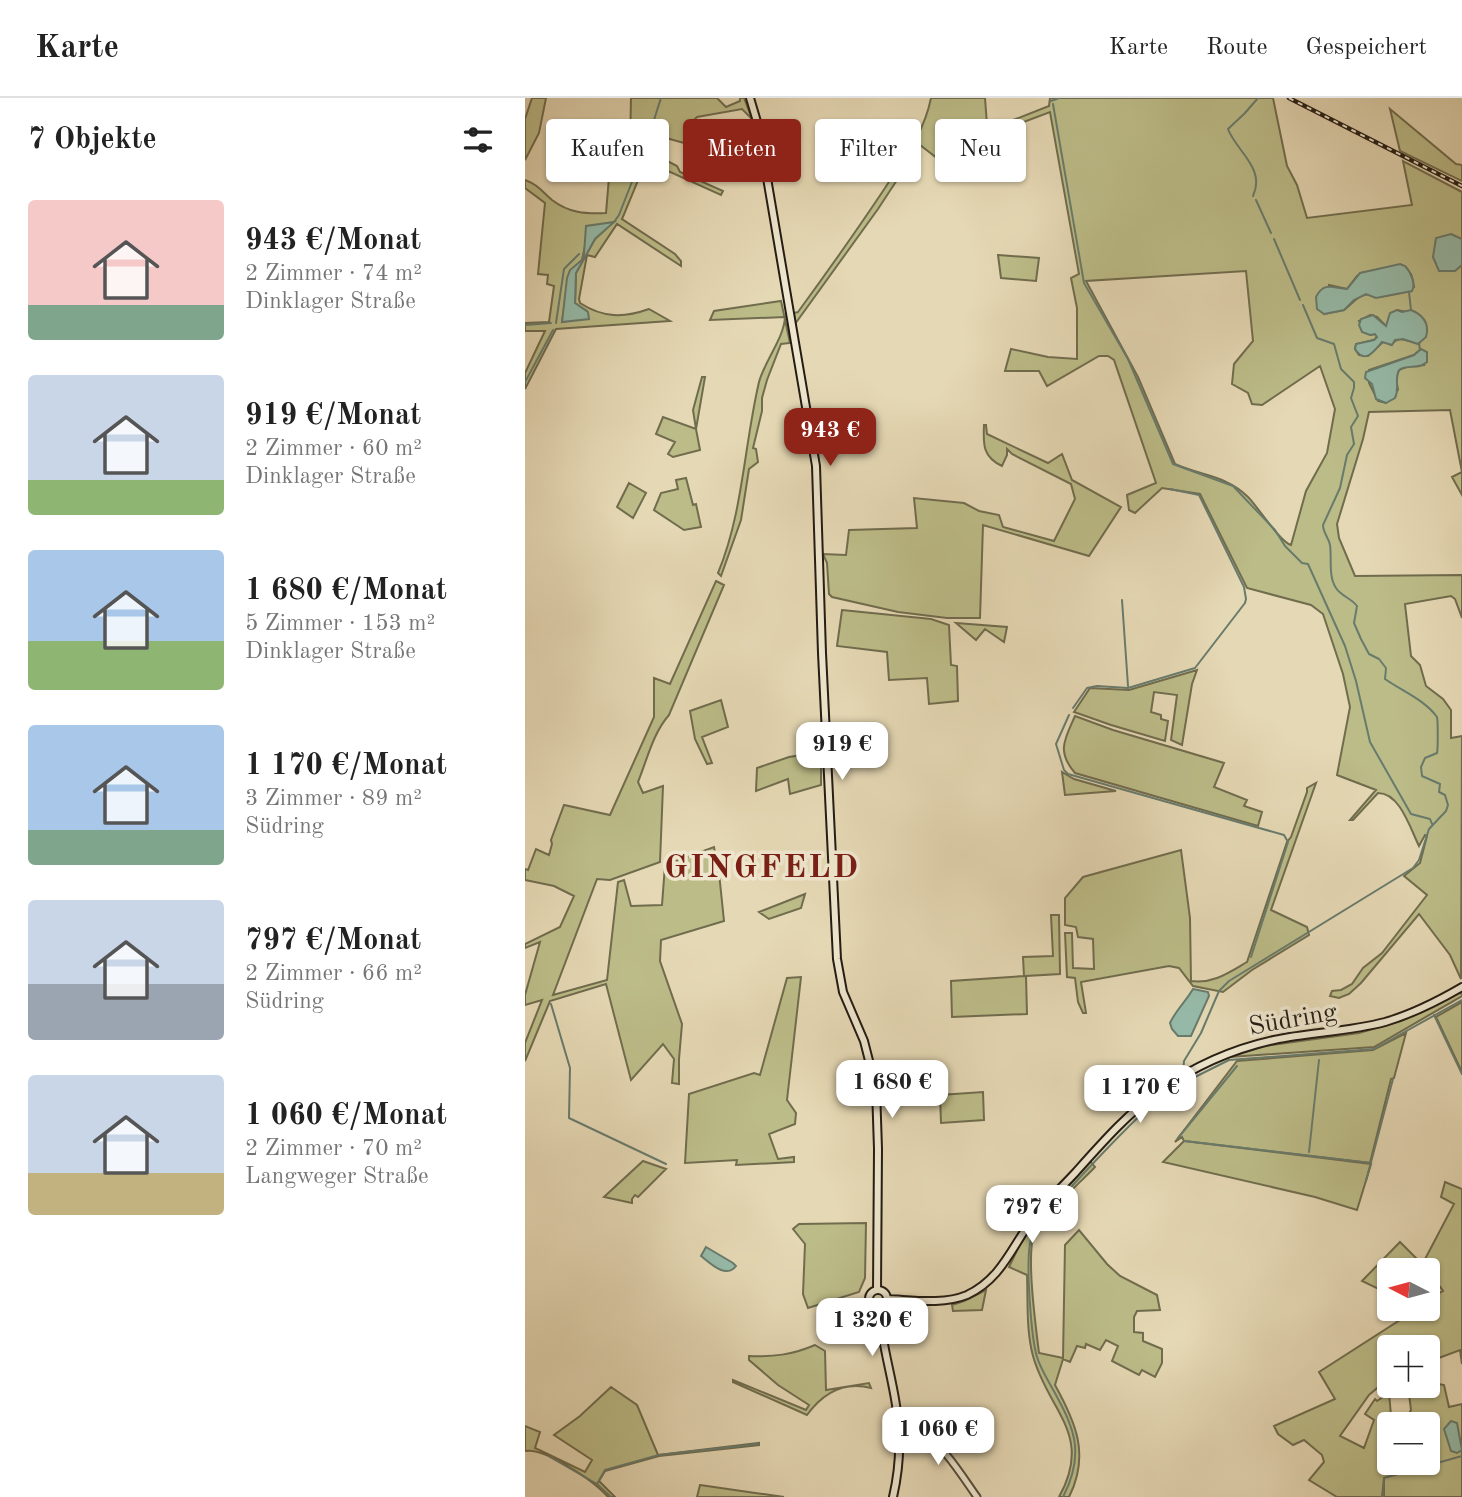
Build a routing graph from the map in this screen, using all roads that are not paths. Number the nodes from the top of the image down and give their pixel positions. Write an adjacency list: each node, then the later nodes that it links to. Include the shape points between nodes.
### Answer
1 (750, 98): 3 (main road, via 816,466 837,959 843,992 864,1041 876,1088)
2 (1462, 987): 4 (main road, Südring, via 1387,1021 1274,1040 1187,1072 1144,1103 1090,1156 1037,1213 1006,1263 982,1286 964,1296 933,1301)
3 (877, 1290): 4 (main road); 5 (main road, via 870,1301)
4 (888, 1299): 5 (main road)
5 (879, 1308): 6 (main road)
6 (899, 1432): 7 (main road); 8 (street, via 928,1438)
7 (893, 1497)
8 (977, 1497)

